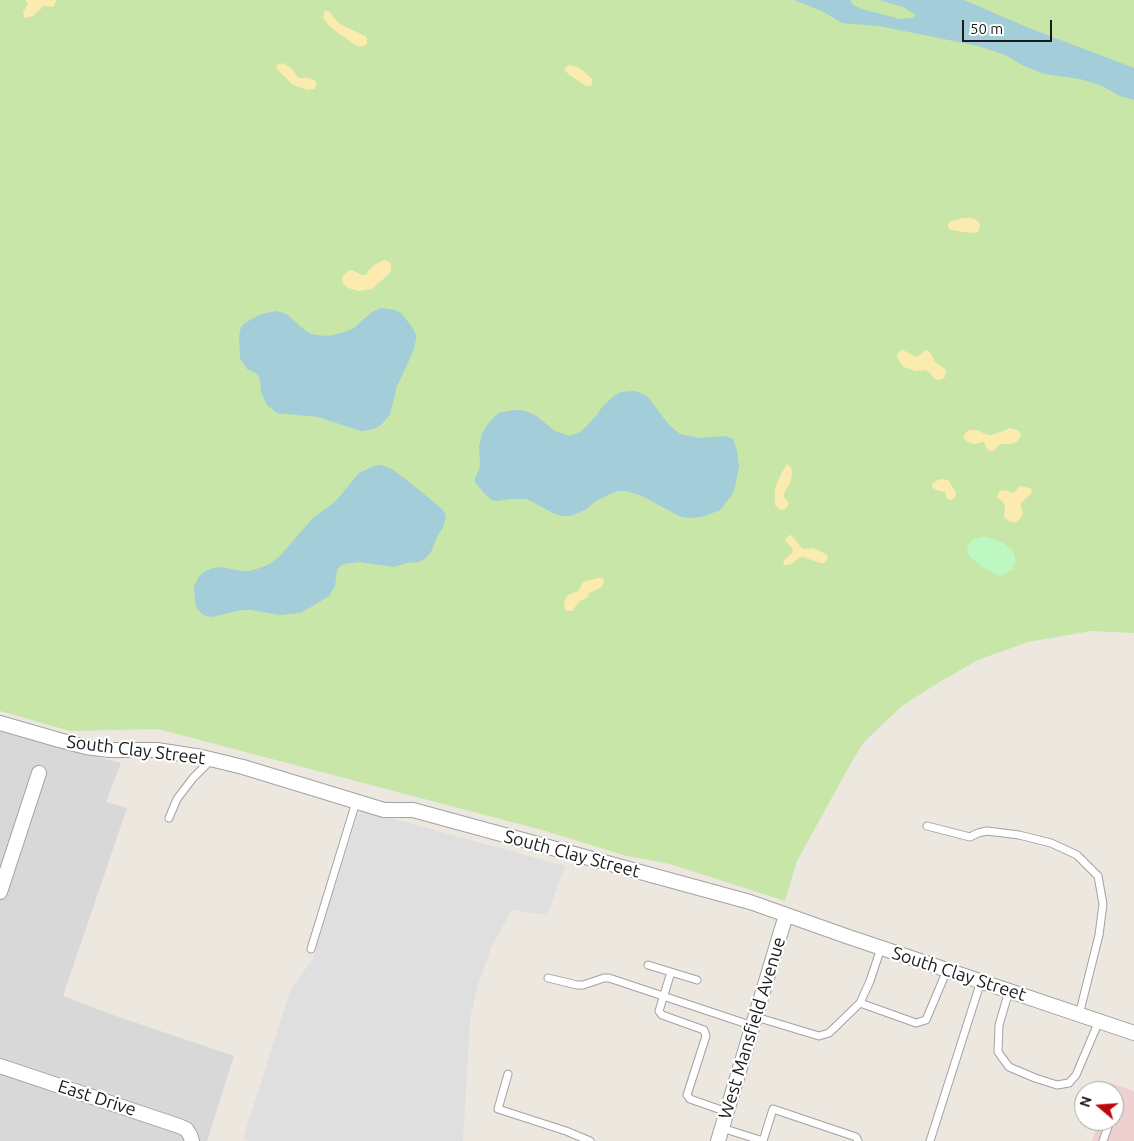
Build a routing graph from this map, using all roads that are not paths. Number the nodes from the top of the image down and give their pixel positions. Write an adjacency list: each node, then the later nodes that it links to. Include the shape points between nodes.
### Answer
1 (0, 724): 2 (street, South Clay Street, via 86,747 157,750)
2 (211, 760): 4 (street, South Clay Street, via 243,766); 5 (lane, via 176,799)
3 (39, 773): 7 (street)
4 (356, 802): 8 (street, South Clay Street, via 384,810 413,810 735,898); 10 (lane)
5 (169, 818)
6 (927, 826): 20 (lane, via 970,837 986,831 1052,843 1077,855 1098,876 1104,904)
7 (0, 892)
8 (786, 915): 9 (street, South Clay Street); 22 (street, West Mansfield Avenue)
9 (881, 948): 12 (street, South Clay Street); 19 (lane)
10 (311, 949)
11 (648, 964): 13 (lane)
12 (946, 970): 16 (street, South Clay Street); 19 (lane, via 926,1020 916,1024)
13 (671, 972): 15 (lane); 18 (lane)
14 (548, 978): 18 (lane, via 584,985 609,978)
15 (697, 980)
16 (981, 981): 17 (street, South Clay Street); 32 (lane)
17 (1009, 991): 20 (street, South Clay Street); 21 (lane, via 999,1025 998,1052 1009,1067 1035,1078 1057,1085 1068,1083 1076,1075)
18 (664, 996): 22 (lane); 26 (lane, via 659,1011 662,1015 704,1030 706,1036 687,1095 690,1099)
19 (860, 1003): 22 (lane, via 829,1033 819,1036)
20 (1079, 1014): 21 (street, South Clay Street)
21 (1099, 1021): 23 (street, South Clay Street)
22 (754, 1022): 26 (street, West Mansfield Avenue)
23 (1134, 1033)
24 (0, 1066): 28 (street, East Drive, via 179,1126)
25 (508, 1074): 29 (lane, via 498,1109)
26 (727, 1112): 27 (street, West Mansfield Avenue)
27 (720, 1135): 30 (lane)
28 (191, 1138)
29 (590, 1141)
30 (763, 1141): 31 (lane, via 773,1109 856,1137)
31 (858, 1141)
32 (930, 1141)

